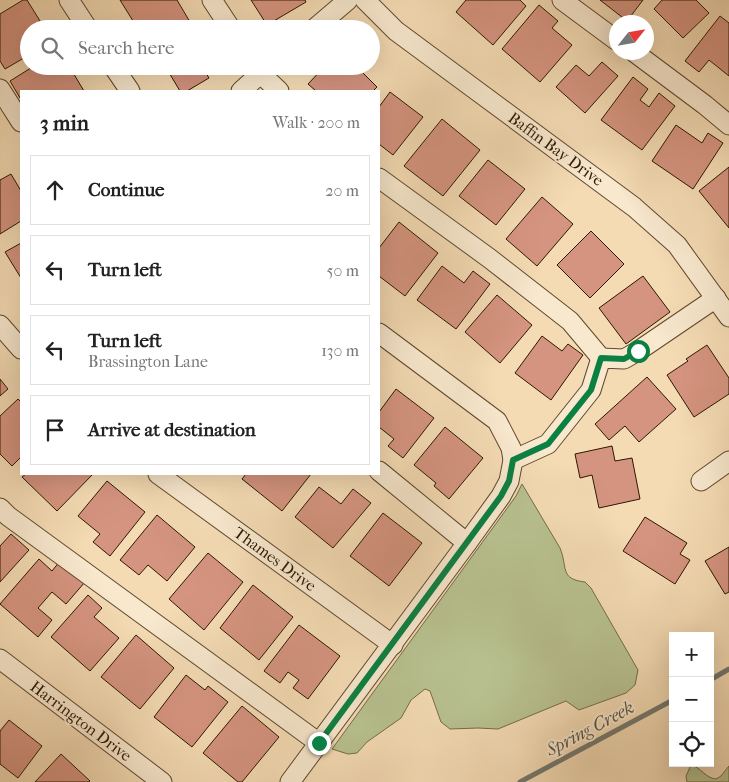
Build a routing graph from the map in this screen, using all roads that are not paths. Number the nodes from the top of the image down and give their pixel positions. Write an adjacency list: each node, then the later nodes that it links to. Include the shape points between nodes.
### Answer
1 (69, 0): 6 (street)
2 (212, 0): 7 (street)
3 (348, 0): 8 (street)
4 (365, 0): 21 (street, Baffin Bay Drive, via 396,31 634,207 677,245)
5 (562, 0): 9 (street)
6 (82, 20)
7 (225, 20)
8 (325, 20)
9 (609, 35)
10 (645, 60): 19 (street)
11 (119, 75): 15 (street)
12 (256, 75): 16 (street)
13 (267, 75): 17 (street)
14 (0, 89): 18 (street)
15 (129, 90)
16 (242, 90)
17 (278, 90)
18 (20, 120)
19 (729, 125)
20 (380, 179): 26 (street, via 570,321)
21 (716, 298): 22 (street, Baffin Bay Drive); 26 (street, via 624,359)
22 (729, 317)
23 (0, 325): 25 (street)
24 (380, 334): 27 (street, via 497,421 508,439)
25 (20, 348)
26 (601, 358): 27 (street, via 591,390 548,444)
27 (513, 460): 33 (street, via 509,481 501,496)
28 (729, 461): 31 (street)
29 (380, 472): 33 (street)
30 (159, 475): 34 (street, Thames Drive)
31 (701, 481)
32 (0, 508): 36 (street)
33 (467, 543): 34 (street)
34 (393, 644): 36 (street)
35 (0, 659): 37 (street, Harrington Drive)
36 (319, 743): 38 (street)
37 (162, 782)
38 (290, 782)

